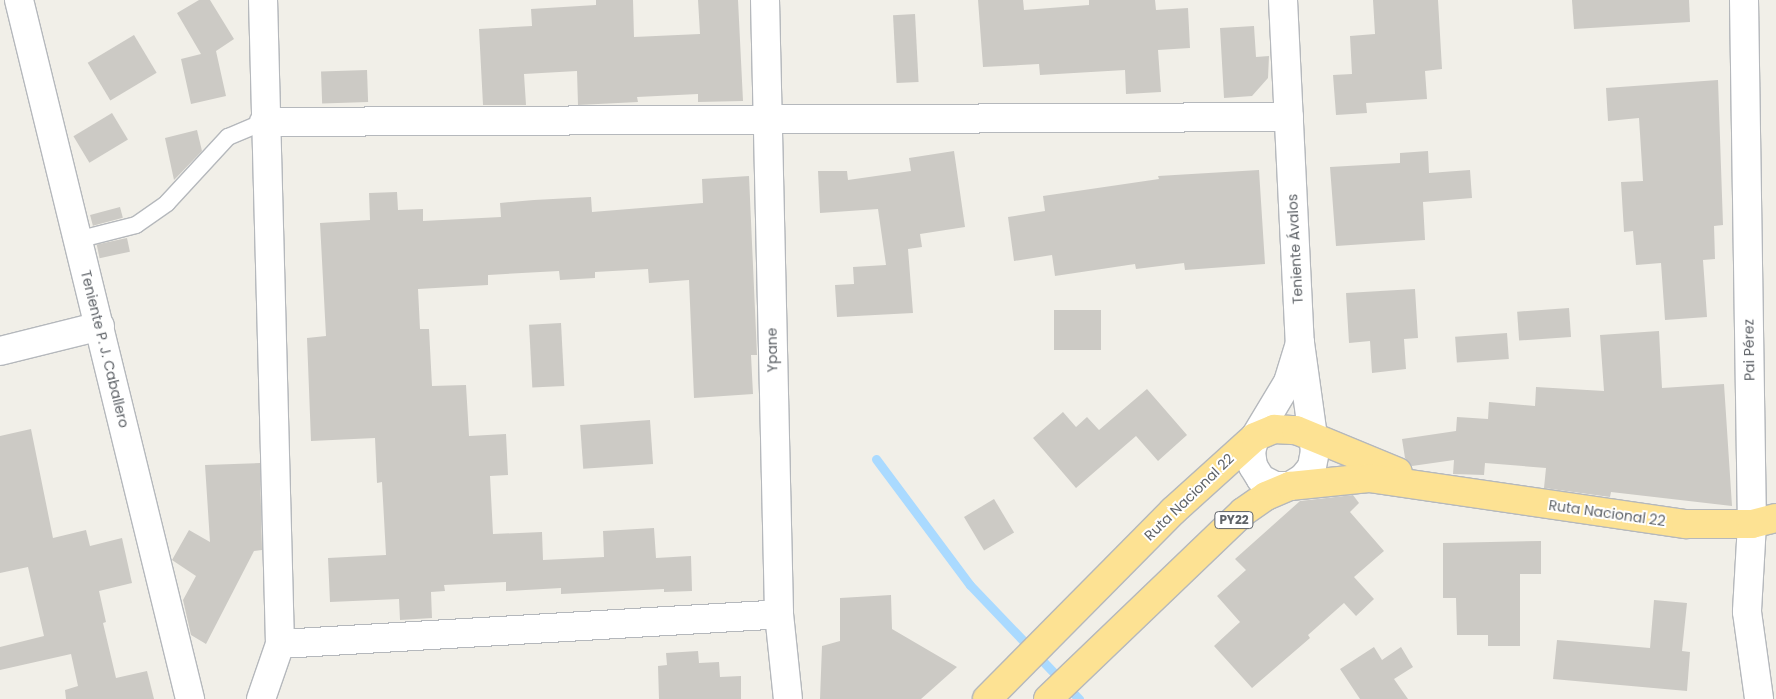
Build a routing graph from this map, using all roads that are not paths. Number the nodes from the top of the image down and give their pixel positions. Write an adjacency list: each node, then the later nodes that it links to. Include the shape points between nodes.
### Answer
1 (19, 0): 9 (street, Teniente P. J. Caballero)
2 (263, 0): 8 (street)
3 (764, 0): 7 (street, Ypane)
4 (1283, 0): 6 (street, Teniente Ávalos)
5 (1744, 0): 17 (street, Pai Pérez)
6 (1289, 117): 7 (street); 11 (street, Teniente Ávalos)
7 (766, 118): 8 (street); 18 (street, Ypane)
8 (264, 122): 9 (lane, via 228,137 167,203 136,225); 19 (street)
9 (77, 240): 10 (street, Teniente P. J. Caballero)
10 (100, 326): 12 (street); 21 (street, Teniente P. J. Caballero)
11 (1300, 343): 13 (street, Teniente Ávalos); 14 (street, via 1288,382)
12 (0, 352)
13 (1314, 436): 14 (highway, Ruta Nacional 22 / PY22, via 1296,430 1274,430); 15 (street, Teniente Ávalos, via 1312,467); 16 (highway, Ruta Nacional 22 / PY22, via 1372,463)
14 (1255, 437): 15 (street, via 1250,452 1253,466 1261,479 1275,486); 24 (highway, Ruta Nacional 22 / PY22, via 1173,511)
15 (1290, 486): 16 (highway, Ruta Nacional 22 / PY22, via 1368,478); 20 (highway, Ruta Nacional 22 / PY22, via 1266,496 1243,512)
16 (1439, 486): 17 (highway, Ruta Nacional 22 / PY22, via 1686,524)
17 (1764, 521): 25 (street, Pai Pérez, via 1747,612)
18 (779, 614): 19 (street); 23 (street, Ypane)
19 (280, 644): 22 (street)
20 (1049, 698)
21 (190, 699)
22 (261, 699)
23 (788, 699)
24 (987, 699)
25 (1759, 699)

